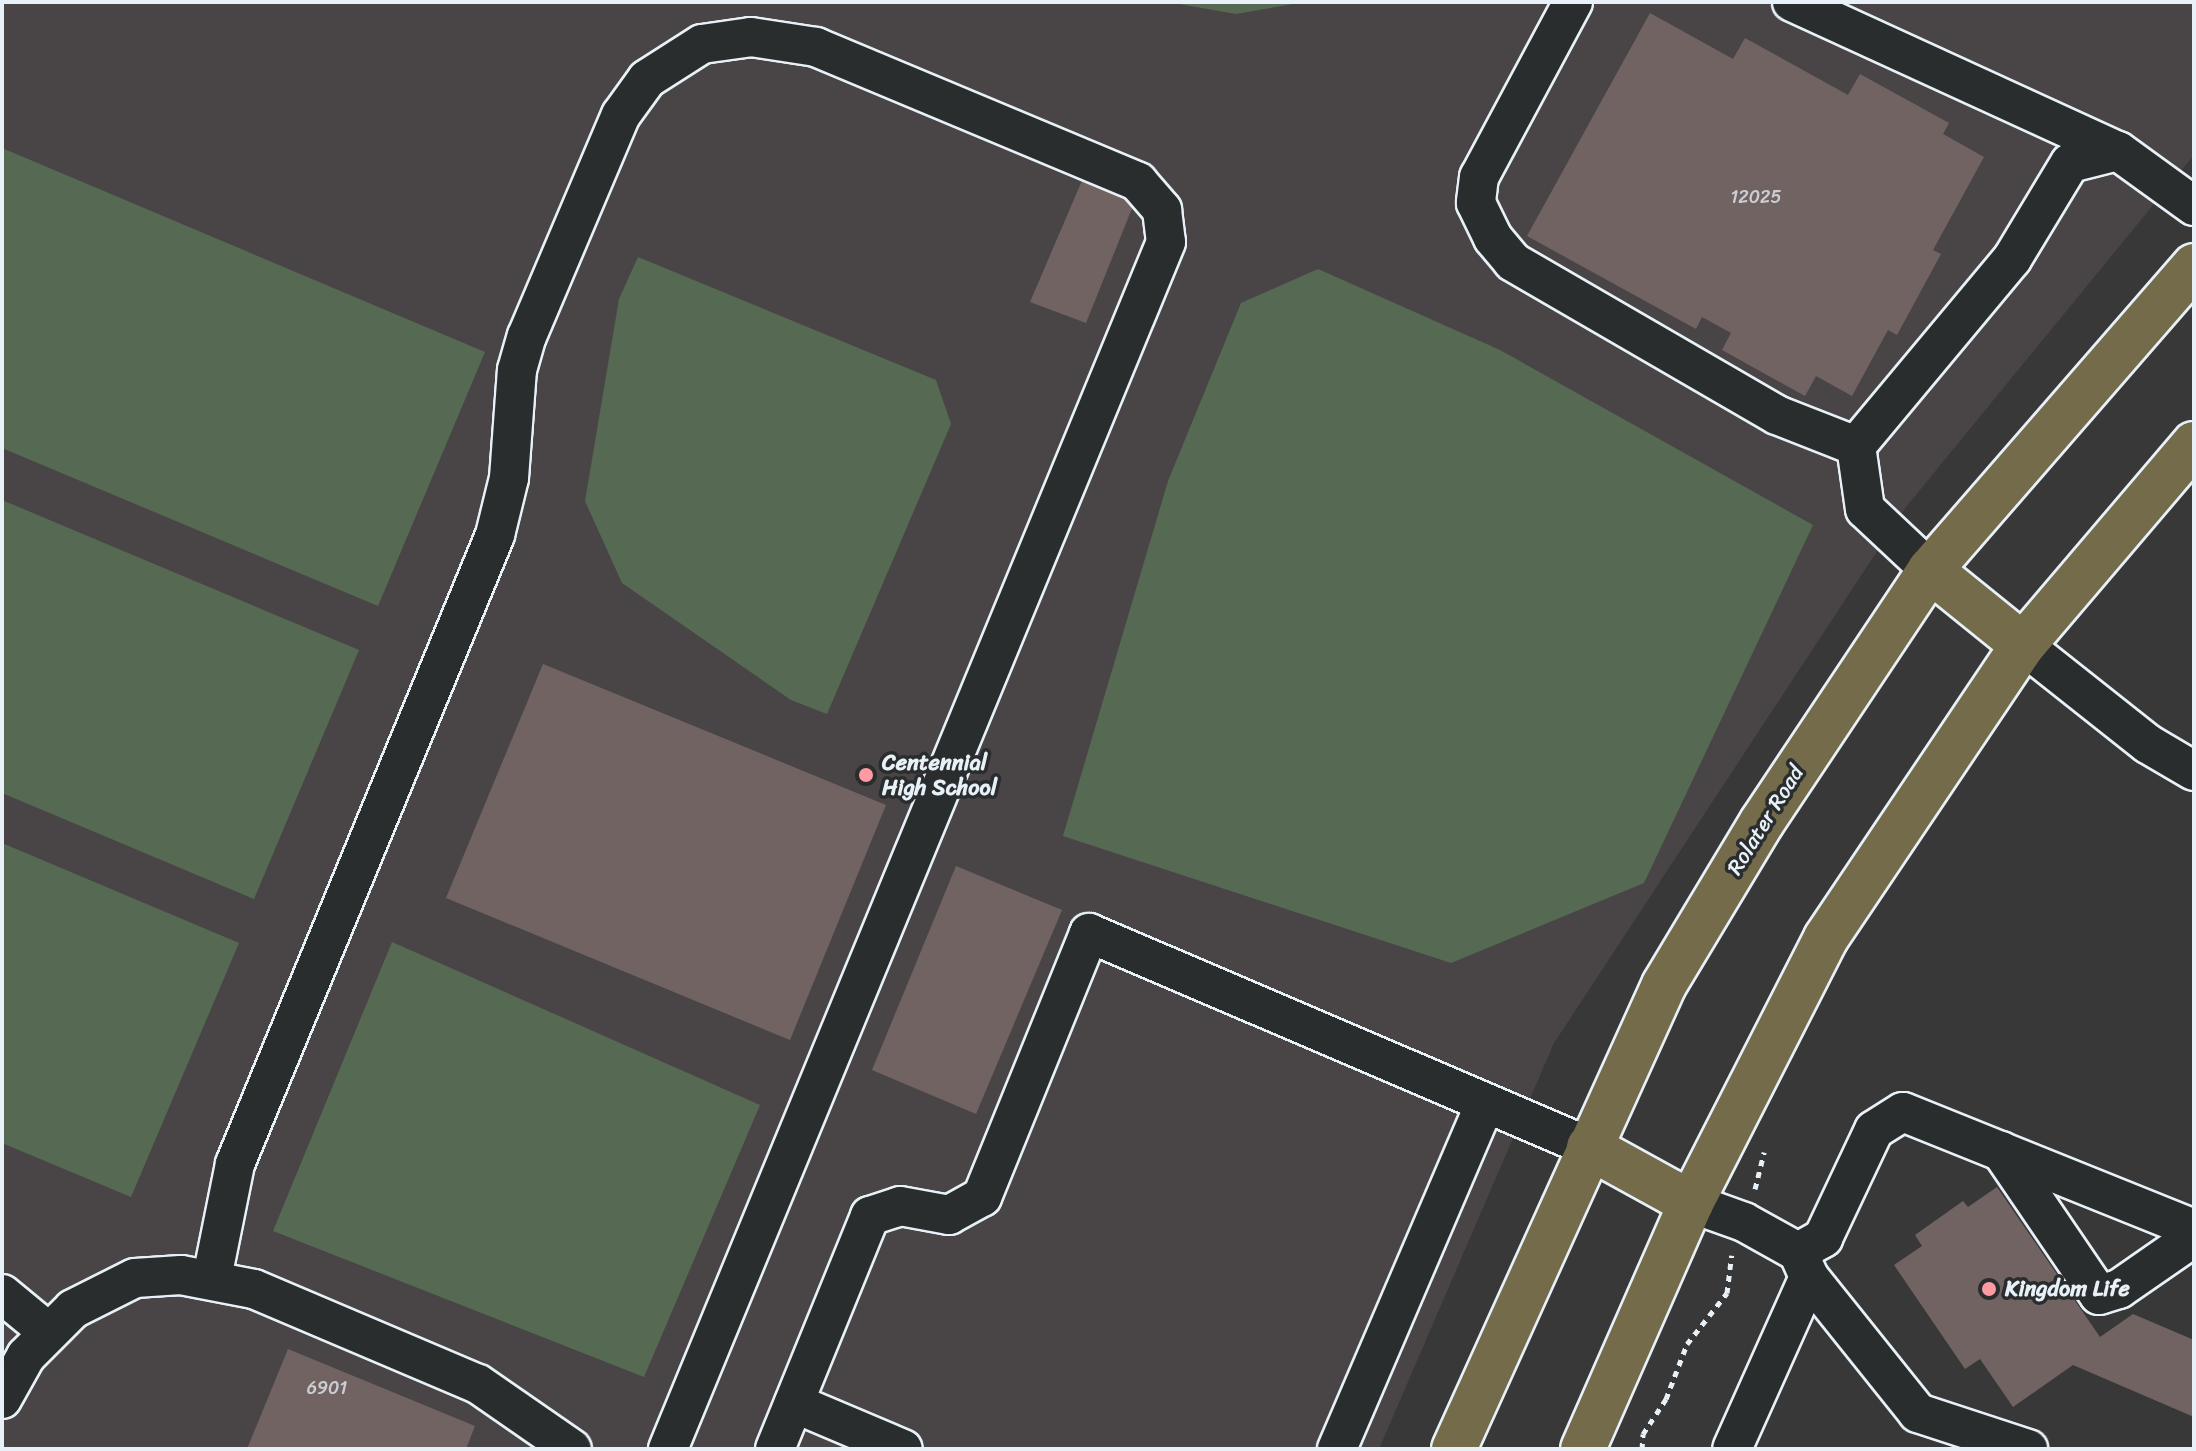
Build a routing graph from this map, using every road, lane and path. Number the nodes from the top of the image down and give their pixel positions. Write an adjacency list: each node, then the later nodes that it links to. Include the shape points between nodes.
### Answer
1 (1573, 2): 7 (lane, via 1479,177 1476,203 1493,238 1513,262 1777,415)
2 (1792, 2): 3 (lane)
3 (2118, 151): 4 (lane); 7 (lane, via 2070,163 2012,259)
4 (2194, 206)
5 (2194, 266): 8 (main road, Rolater Road)
6 (2194, 444): 9 (main road)
7 (1856, 446): 8 (lane, via 1865,509)
8 (1930, 570): 9 (main road); 12 (main road, Rolater Road, via 1762,822 1664,985)
9 (2023, 645): 10 (lane, via 2148,744); 14 (main road, via 1826,938)
10 (2194, 771)
11 (1485, 1104): 12 (lane); 22 (lane, via 1089,933 982,1197 949,1215 900,1206 870,1216); 27 (lane)
12 (1589, 1147): 14 (main road); 28 (main road, Rolater Road)
13 (2001, 1151): 15 (lane); 16 (lane, via 2099,1295 2119,1289); 17 (lane, via 1903,1112 1874,1130 1823,1238)
14 (1691, 1203): 17 (lane, via 1744,1222); 29 (main road)
15 (2194, 1229)
16 (2194, 1237)
17 (1804, 1264): 30 (lane); 31 (lane, via 1918,1413)
18 (212, 1278): 20 (lane, via 135,1278 87,1299); 23 (lane, via 254,1289 478,1384); 24 (lane, via 235,1164 495,535 509,478 517,370 525,343 621,115 647,79 702,44 751,37 816,47 1138,182 1162,210 1166,242)
19 (2, 1294): 20 (lane)
20 (47, 1331): 21 (lane)
21 (2, 1399)
22 (794, 1403): 25 (lane); 26 (lane)
23 (572, 1449)
24 (668, 1449)
25 (775, 1449)
26 (903, 1449)
27 (1337, 1449)
28 (1454, 1449)
29 (1583, 1449)
30 (1732, 1449)
31 (2028, 1449)

